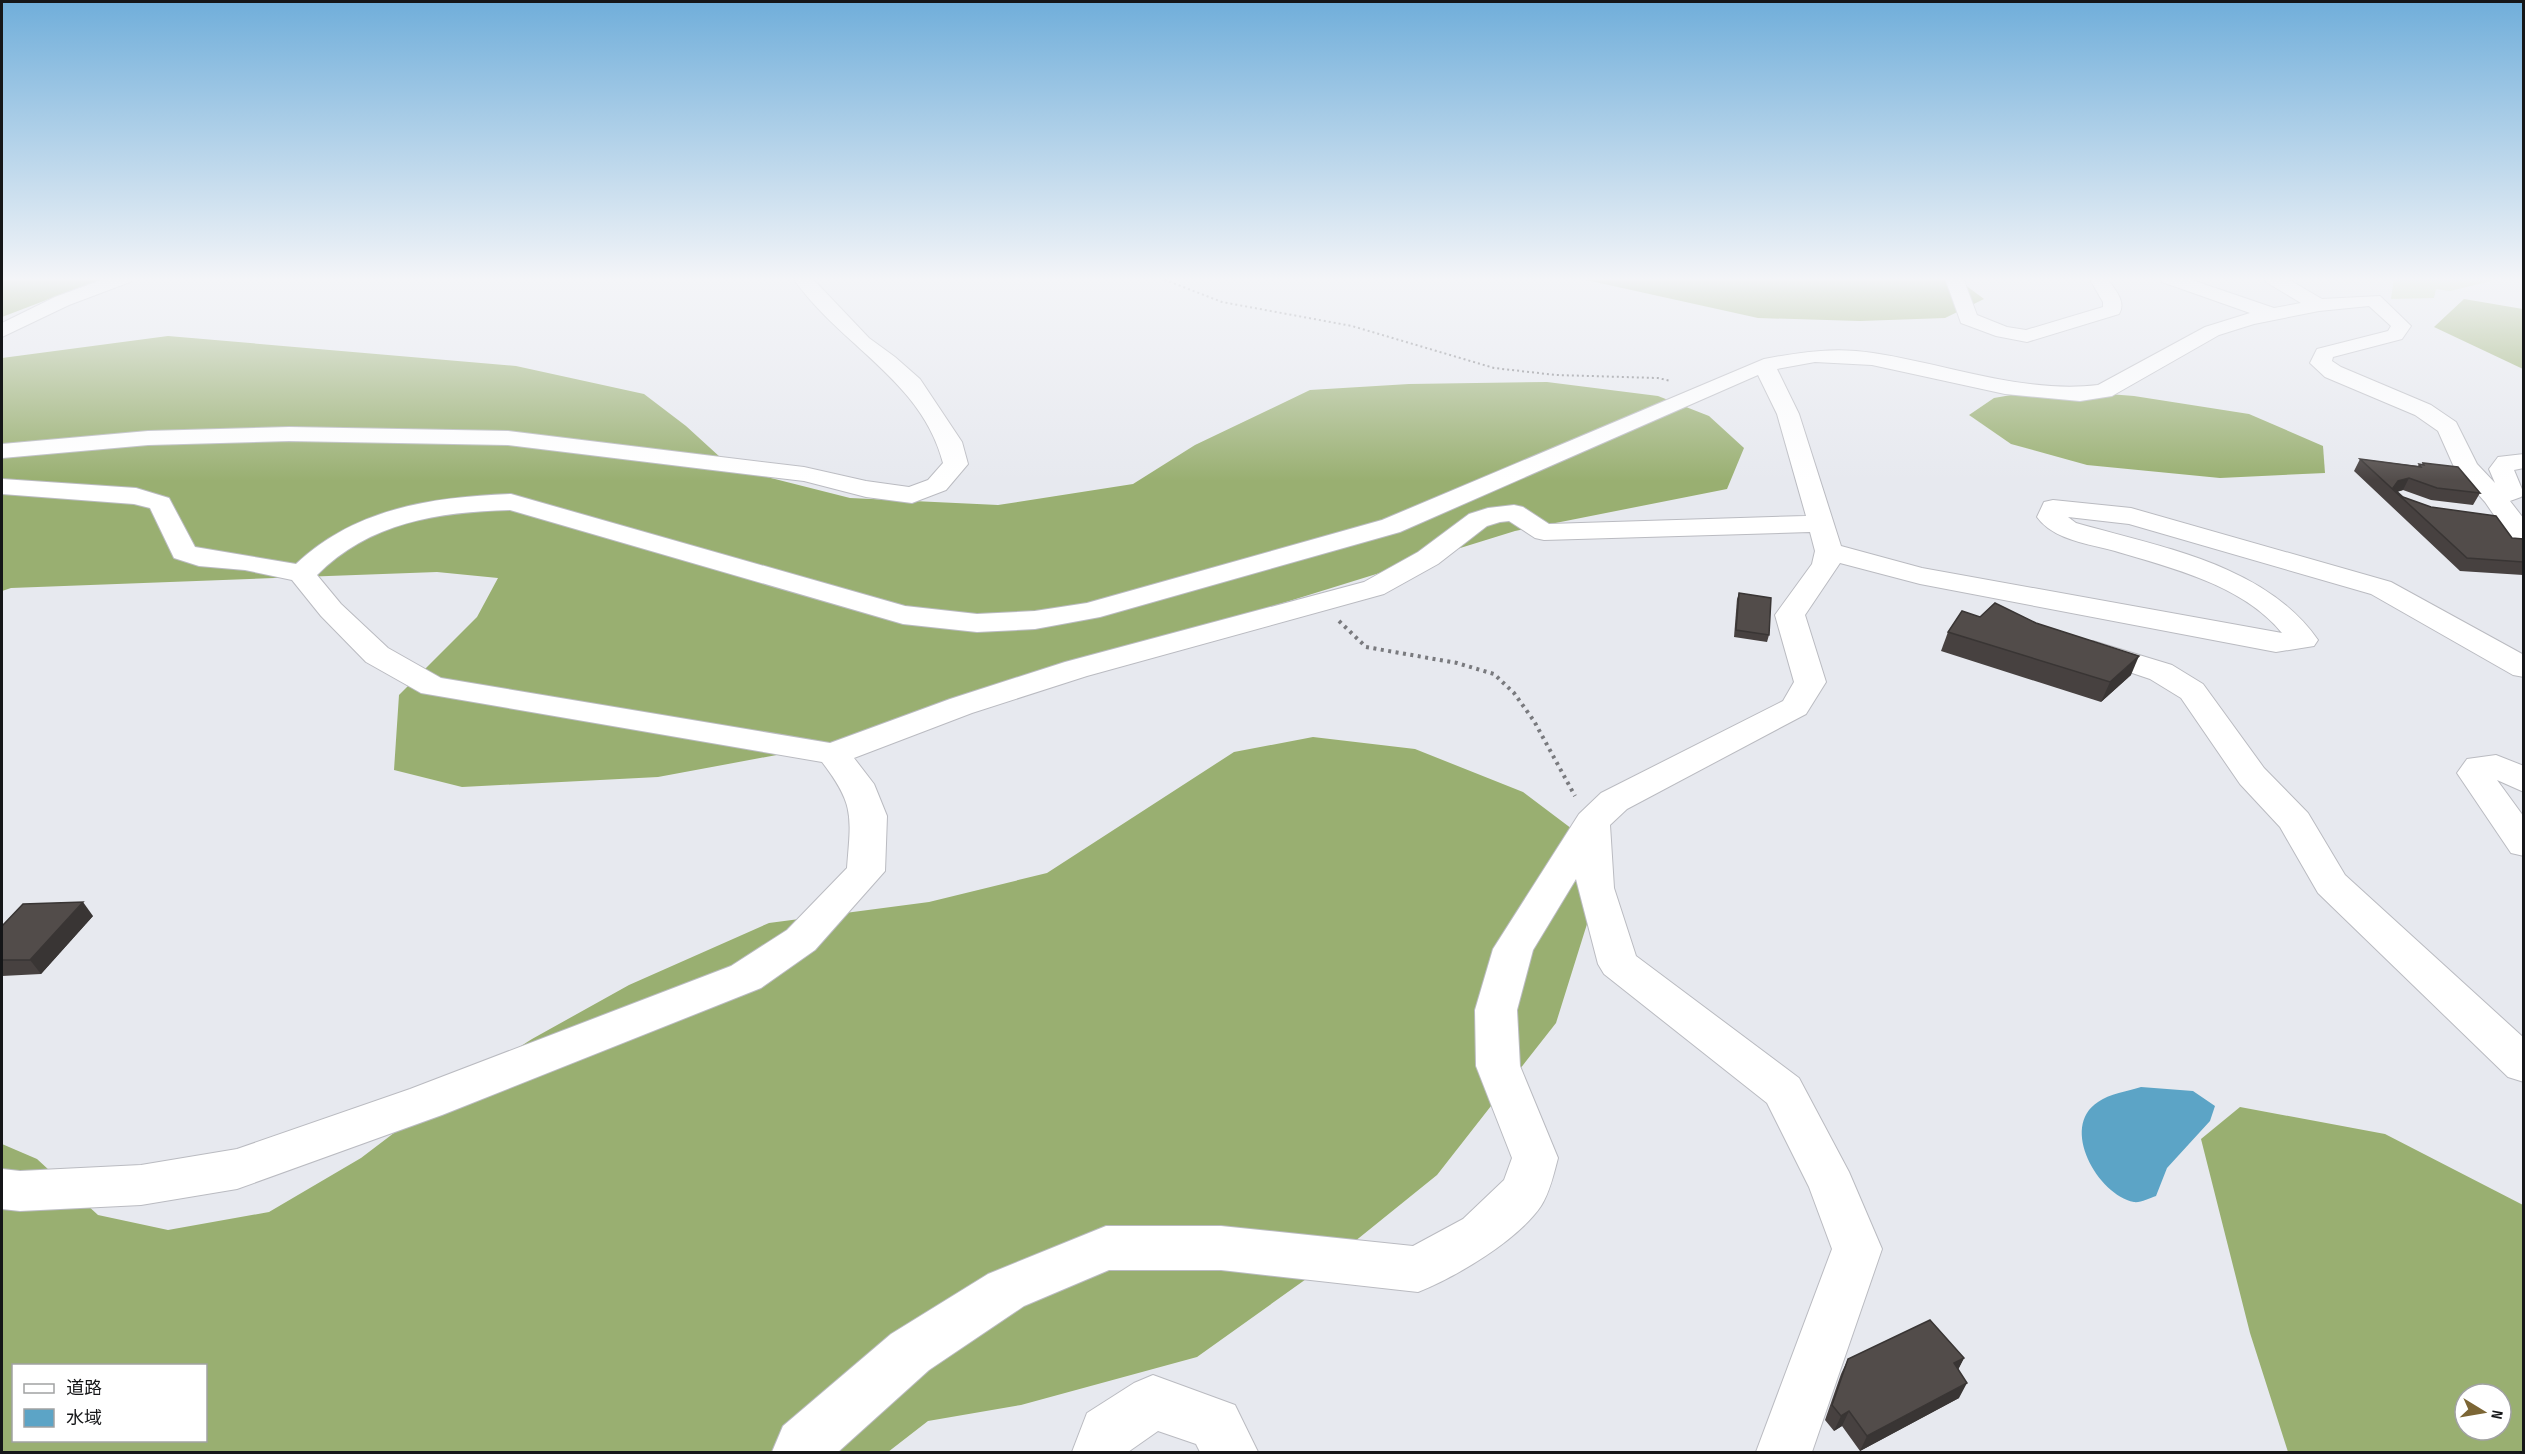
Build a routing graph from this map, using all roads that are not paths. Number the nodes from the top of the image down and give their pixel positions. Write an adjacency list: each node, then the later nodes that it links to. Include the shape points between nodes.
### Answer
1 (867, 346): 5 (street, via 912,384 950,442 956,464 937,485 912,495 804,474 496,437 376,434 148,438)
2 (2185, 346): 4 (street, via 2104,391 2080,394 2006,387 1872,359 1815,356)
3 (2352, 346): 8 (street, via 2324,353 2321,363 2333,372 2423,410 2448,427 2466,467)
4 (1764, 365): 11 (street, via 1788,414); 12 (street, via 1391,526 1090,611 1035,620 977,623 903,615 511,502 460,503 393,517 318,555)
5 (2, 451)
6 (2523, 461): 8 (street, via 2507,462 2501,469 2512,492)
7 (2, 486): 12 (street, via 144,498 160,503 184,552 199,558 245,562)
8 (2494, 497): 10 (street)
9 (2475, 516): 10 (street)
10 (2519, 531)
11 (1825, 546): 13 (street); 15 (street, via 1920,576 2276,643 2303,640 2280,612 2244,588 2174,560 2067,529 2050,517 2053,508 2131,516 2381,588); 16 (street, via 1544,532 1514,513 1497,514 1478,520 1428,558 1374,588 1077,669 961,706); 18 (street, via 1790,615 1810,682 1795,707 1614,801)
12 (302, 574): 16 (street, via 331,610 376,654 432,686)
13 (2024, 625)
14 (2063, 640): 20 (street, via 2162,672 2192,691 2252,776 2295,821 2331,885)
15 (2523, 668)
16 (833, 754): 21 (street, via 857,784 869,816 866,872 801,940 746,977 426,1101 237,1169 141,1185)
17 (2523, 781): 19 (street, via 2496,765 2478,766 2474,773)
18 (1592, 822): 22 (street, via 1513,949 1496,1010 1498,1066 1535,1158 1524,1192 1480,1234 1418,1269 1221,1248 1106,1248 1006,1290 910,1352); 25 (street, via 1595,888 1618,964 1783,1091 1832,1186 1857,1249)
19 (2523, 844)
20 (2523, 1065)
21 (2, 1189)
22 (800, 1452)
23 (1100, 1452): 24 (street, via 1107,1433 1153,1402 1215,1424)
24 (1230, 1452)
25 (1784, 1452)

